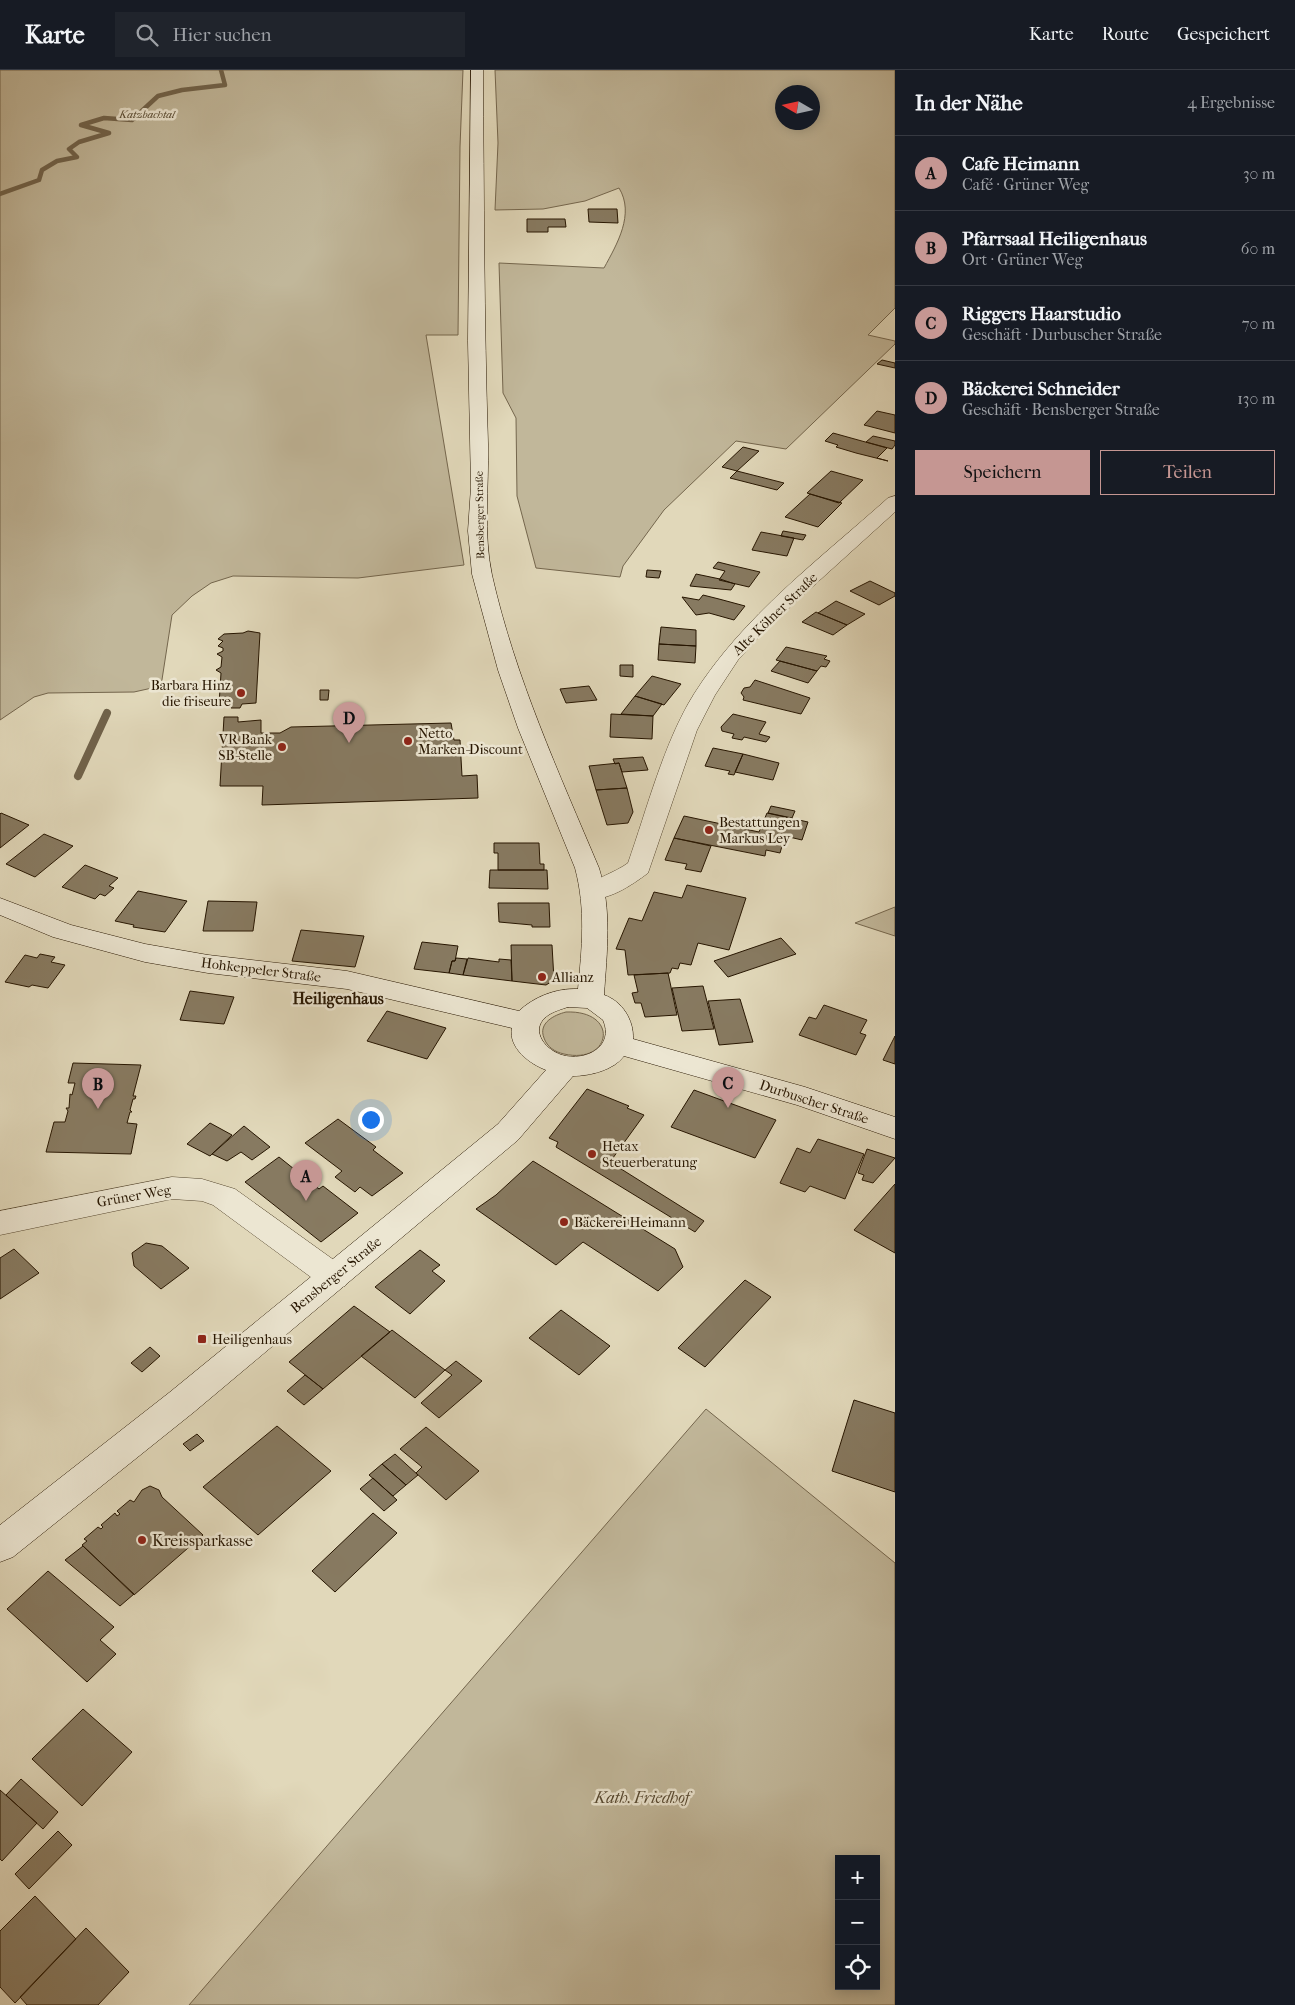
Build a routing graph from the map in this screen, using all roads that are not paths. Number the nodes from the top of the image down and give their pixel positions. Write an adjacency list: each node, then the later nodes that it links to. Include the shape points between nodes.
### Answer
1 (477, 70): 3 (main road, Bensberger Straße, via 476,341 478,531 482,574 528,728)
2 (895, 502): 3 (main road, Alte Kölner Straße, via 760,624 730,656 686,730 638,867 625,878)
3 (594, 892): 5 (main road, Bensberger Straße, via 596,932)
4 (0, 906): 6 (main road, Hohkeppeler Straße, via 62,931 145,953 208,964 347,980)
5 (590, 1000): 6 (main road, via 566,998 540,1005); 7 (main road, via 602,1004 614,1015 620,1037)
6 (526, 1022): 8 (main road, via 523,1032 534,1052)
7 (618, 1045): 8 (main road, via 597,1063); 9 (main road, Durbuscher Straße, via 805,1097)
8 (565, 1067): 11 (main road, Bensberger Straße, via 508,1132)
9 (895, 1128)
10 (0, 1223): 11 (main road, Grüner Weg, via 172,1188 202,1190 224,1197)
11 (334, 1277): 12 (main road, Bensberger Straße)
12 (0, 1546)

